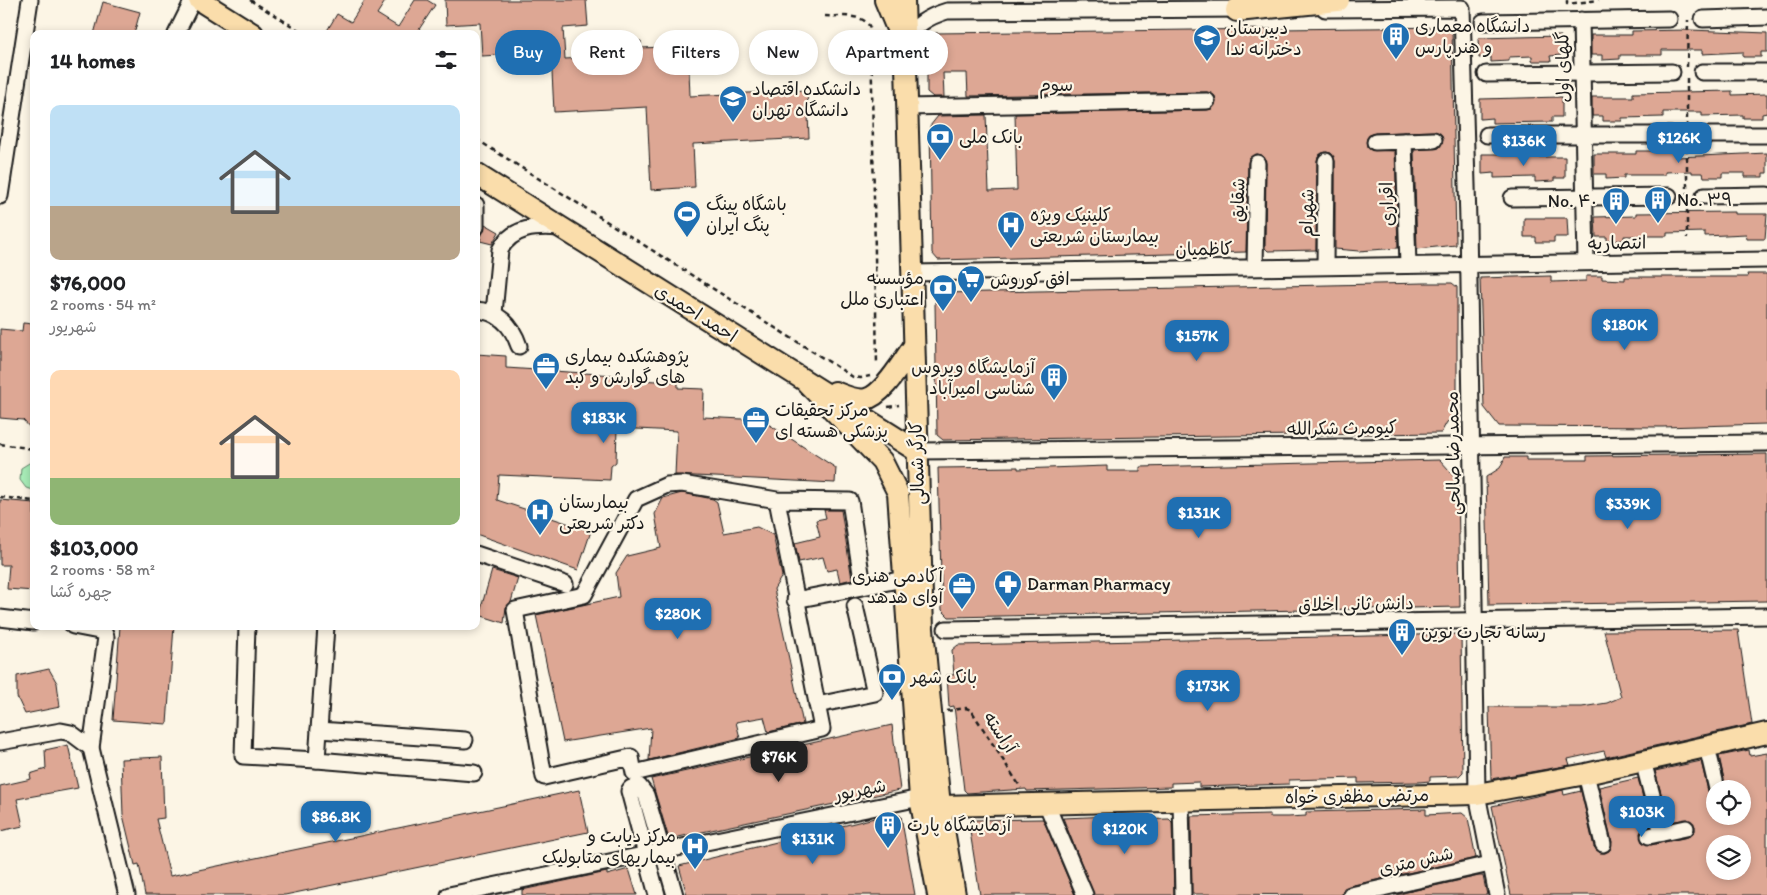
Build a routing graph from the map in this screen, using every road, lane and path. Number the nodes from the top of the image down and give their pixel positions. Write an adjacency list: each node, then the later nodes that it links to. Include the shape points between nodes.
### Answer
1 (30, 0): 46 (street)
2 (193, 0): 19 (street)
3 (199, 0): 20 (main road)
4 (250, 0): 21 (path)
5 (886, 0): 22 (highway)
6 (904, 0): 23 (main road, کارگر شمالی)
7 (1338, 0): 11 (highway)
8 (1567, 0): 9 (path, via 1567,4)
9 (1594, 0): 10 (path)
10 (1599, 0)
11 (1236, 10): 24 (street, via 947,11); 55 (street, محمدرضا صالحی, via 1462,8)
12 (825, 16): 40 (path, via 857,17 870,24 872,31 879,363 869,376 853,377)
13 (1767, 17): 16 (street)
14 (1670, 19): 17 (street)
15 (1688, 19): 52 (path)
16 (1703, 19)
17 (1581, 20): 18 (street); 28 (street, گلهای اول)
18 (1483, 22)
19 (178, 30)
20 (247, 30)
21 (299, 30)
22 (899, 30)
23 (904, 30)
24 (912, 30)
25 (1672, 72): 28 (street)
26 (1702, 72): 27 (street)
27 (1767, 72)
28 (1582, 73): 29 (street); 33 (street, گلهای اول)
29 (1486, 74)
30 (905, 75): 32 (main road, کارگر شمالی)
31 (1207, 101): 32 (street, سوم)
32 (906, 106): 59 (main road, کارگر شمالی)
33 (1582, 134): 34 (street); 37 (street); 47 (street, گلهای اول)
34 (1671, 135)
35 (1704, 135): 36 (street)
36 (1767, 135)
37 (1487, 136)
38 (1434, 140): 39 (street)
39 (1404, 141): 41 (street); 56 (street, اقراری)
40 (480, 142)
41 (1375, 142)
42 (1326, 161): 57 (street, شهرام)
43 (1257, 163): 58 (street, شقایق)
44 (480, 177): 51 (main road, احمد احمدی)
45 (1767, 195): 49 (street)
46 (0, 196)
47 (1584, 196): 48 (street); 50 (street); 54 (street, گلهای اول)
48 (1669, 196)
49 (1704, 196)
50 (1512, 198)
51 (562, 228): 61 (street, via 539,226 519,231 504,243 500,250); 64 (main road, احمد احمدی)
52 (1687, 238)
53 (1767, 260): 54 (street, انتصاریه)
54 (1586, 262): 55 (street, انتصاریه)
55 (1468, 263): 56 (street, کاظمیان); 67 (street, محمدرضا صالحی)
56 (1408, 265): 57 (street, کاظمیان)
57 (1325, 266): 58 (street, کاظمیان)
58 (1255, 267): 59 (street, کاظمیان)
59 (911, 273): 63 (main road, کارگر شمالی)
60 (480, 310): 61 (street)
61 (494, 312): 62 (street, via 516,336)
62 (519, 346)
63 (914, 346): 64 (main road, via 882,388 867,398 847,396); 69 (main road, کارگر شمالی)
64 (807, 383): 69 (main road, احمد احمدی); 74 (main road, کارگر شمالی, via 882,461 898,492)
65 (1767, 443): 67 (street, کیومرث شکرالله)
66 (0, 444): 68 (path)
67 (1471, 446): 69 (street, کیومرث شکرالله); 81 (street, محمدرضا صالحی)
68 (30, 448)
69 (917, 451): 88 (main road, کارگر شمالی, via 923,629)
70 (0, 497): 72 (path)
71 (777, 500): 76 (street, via 850,501); 77 (street); 87 (street, via 682,484 649,492 636,499 584,594 515,610 544,777 631,757 634,773 822,729)
72 (30, 501)
73 (480, 555): 75 (street)
74 (904, 579): 76 (street); 101 (main road, کارگر شمالی)
75 (565, 584)
76 (863, 586): 77 (street)
77 (795, 600): 87 (street)
78 (855, 606): 87 (street, via 874,692)
79 (1767, 616): 81 (street, دانش ثانی اخلاق)
80 (0, 618): 82 (street)
81 (1474, 621): 83 (street, دانش ثانی اخلاق); 100 (street, محمدرضا صالحی)
82 (30, 622)
83 (946, 629)
84 (94, 630): 94 (street, via 104,632 106,643)
85 (248, 630): 95 (street, via 243,756)
86 (326, 630): 89 (street)
87 (817, 705)
88 (930, 713): 103 (path, آراسته, via 971,710); 104 (main road, کارگر شمالی)
89 (319, 730): 91 (street); 95 (street)
90 (1767, 733): 93 (main road, مرتضی مظفری خواه)
91 (465, 740)
92 (0, 742): 94 (street, via 62,731)
93 (1707, 747): 96 (main road, مرتضی مظفری خواه); 99 (street)
94 (91, 748): 110 (street)
95 (317, 760): 97 (street)
96 (1643, 761): 98 (main road, مرتضی مظفری خواه); 105 (street, via 1656,835)
97 (474, 773)
98 (1586, 774): 100 (main road, مرتضی مظفری خواه); 106 (street)
99 (1714, 780)
100 (1478, 794): 102 (main road, مرتضی مظفری خواه); 109 (street, محمدرضا صالحی)
101 (920, 798): 107 (street, شهریور); 114 (main road, کارگر شمالی)
102 (1181, 800): 103 (main road, مرتضی مظفری خواه); 117 (street)
103 (1039, 803): 104 (main road, مرتضی مظفری خواه); 116 (street)
104 (940, 806): 115 (main road, کارگر شمالی)
105 (1686, 828)
106 (1603, 844)
107 (661, 850): 108 (street, شهریور); 108 (street, via 646,795 639,786 635,786 629,791); 113 (street)
108 (644, 853): 111 (street); 112 (street)
109 (1490, 864): 118 (street, شش متری); 119 (street, محمدرضا صالحی)
110 (125, 888)
111 (449, 895)
112 (657, 895)
113 (675, 895)
114 (938, 895)
115 (955, 895)
116 (1085, 895)
117 (1183, 895)
118 (1351, 895)
119 (1497, 895)

